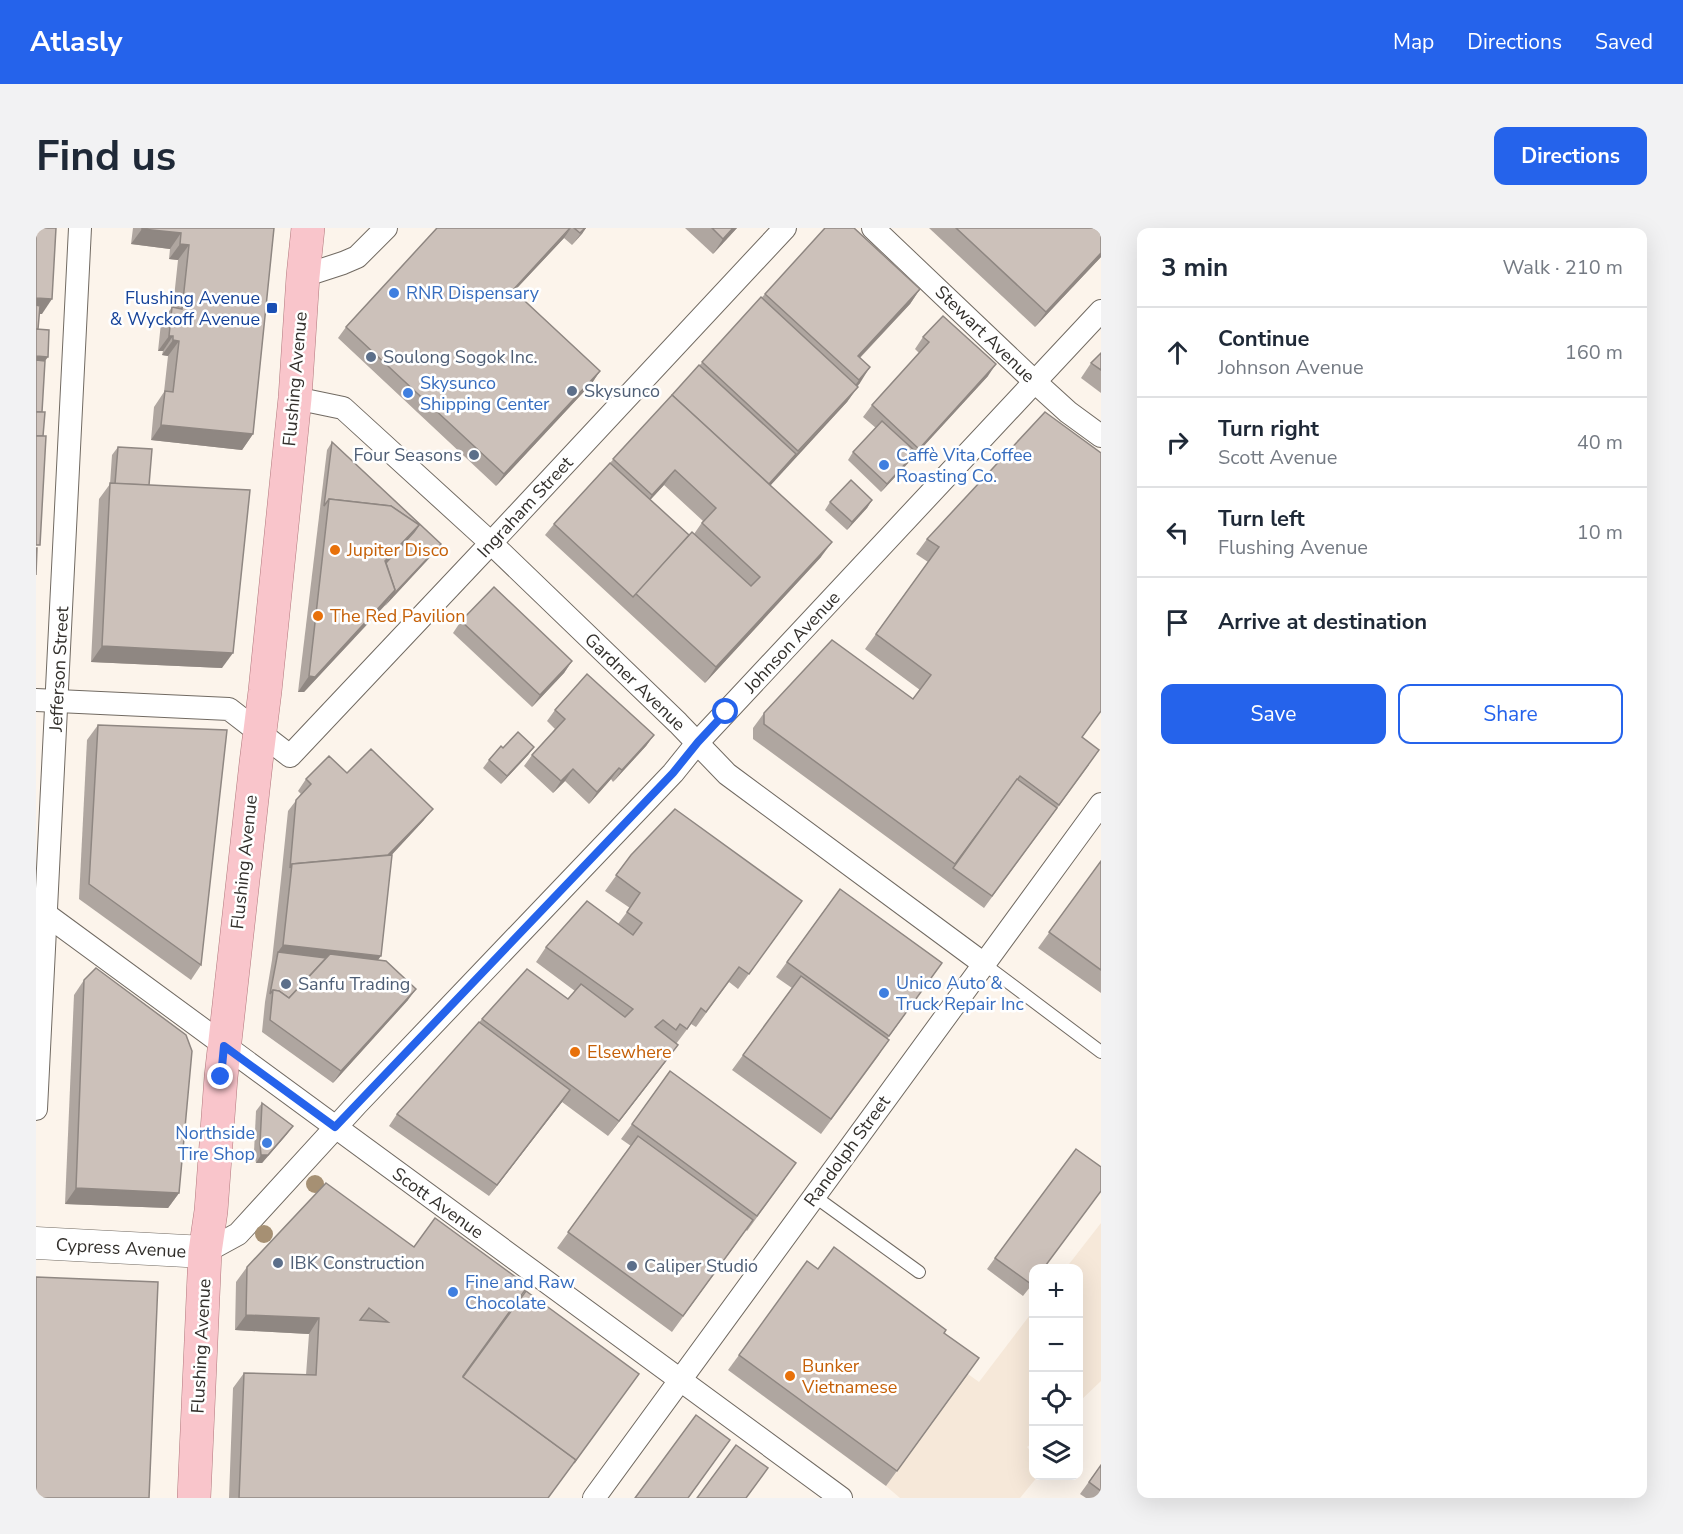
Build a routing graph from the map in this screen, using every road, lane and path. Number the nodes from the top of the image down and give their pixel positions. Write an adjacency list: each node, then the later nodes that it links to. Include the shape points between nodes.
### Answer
1 (81, 228): 12 (street, Jefferson Street)
2 (308, 228): 6 (main road, Flushing Avenue)
3 (386, 228): 6 (street, via 357,257)
4 (785, 228): 11 (street, Ingraham Street)
5 (873, 228): 8 (street, Stewart Avenue)
6 (303, 276): 9 (main road, Flushing Avenue)
7 (1101, 311): 8 (street, Johnson Avenue)
8 (1035, 382): 10 (street, Stewart Avenue); 14 (street, Johnson Avenue)
9 (295, 398): 11 (street, Gardner Avenue, via 342,408); 13 (main road, Flushing Avenue)
10 (1101, 436)
11 (491, 543): 13 (street, Ingraham Street, via 290,756); 14 (street, Gardner Avenue)
12 (47, 700): 13 (street, via 229,709); 16 (street, Jefferson Street)
13 (259, 733): 18 (main road, Flushing Avenue)
14 (698, 742): 17 (street, Gardner Avenue, via 727,774); 21 (street, Johnson Avenue, via 673,773)
15 (1101, 804): 17 (street, Randolph Street)
16 (41, 911): 18 (street, Scott Avenue); 20 (street, Jefferson Street)
17 (984, 964): 19 (lane); 22 (street, Randolph Street)
18 (224, 1046): 21 (street, Scott Avenue); 24 (main road, Flushing Avenue)
19 (1101, 1052)
20 (36, 1109)
21 (335, 1127): 24 (street, Johnson Avenue, via 238,1234); 26 (street, Scott Avenue)
22 (814, 1196): 25 (lane); 26 (street, Randolph Street)
23 (36, 1243): 24 (main road, Cypress Avenue)
24 (205, 1252): 27 (main road, Flushing Avenue)
25 (919, 1272)
26 (679, 1380): 28 (street, Randolph Street); 29 (street, Scott Avenue)
27 (194, 1498)
28 (594, 1498)
29 (841, 1498)

